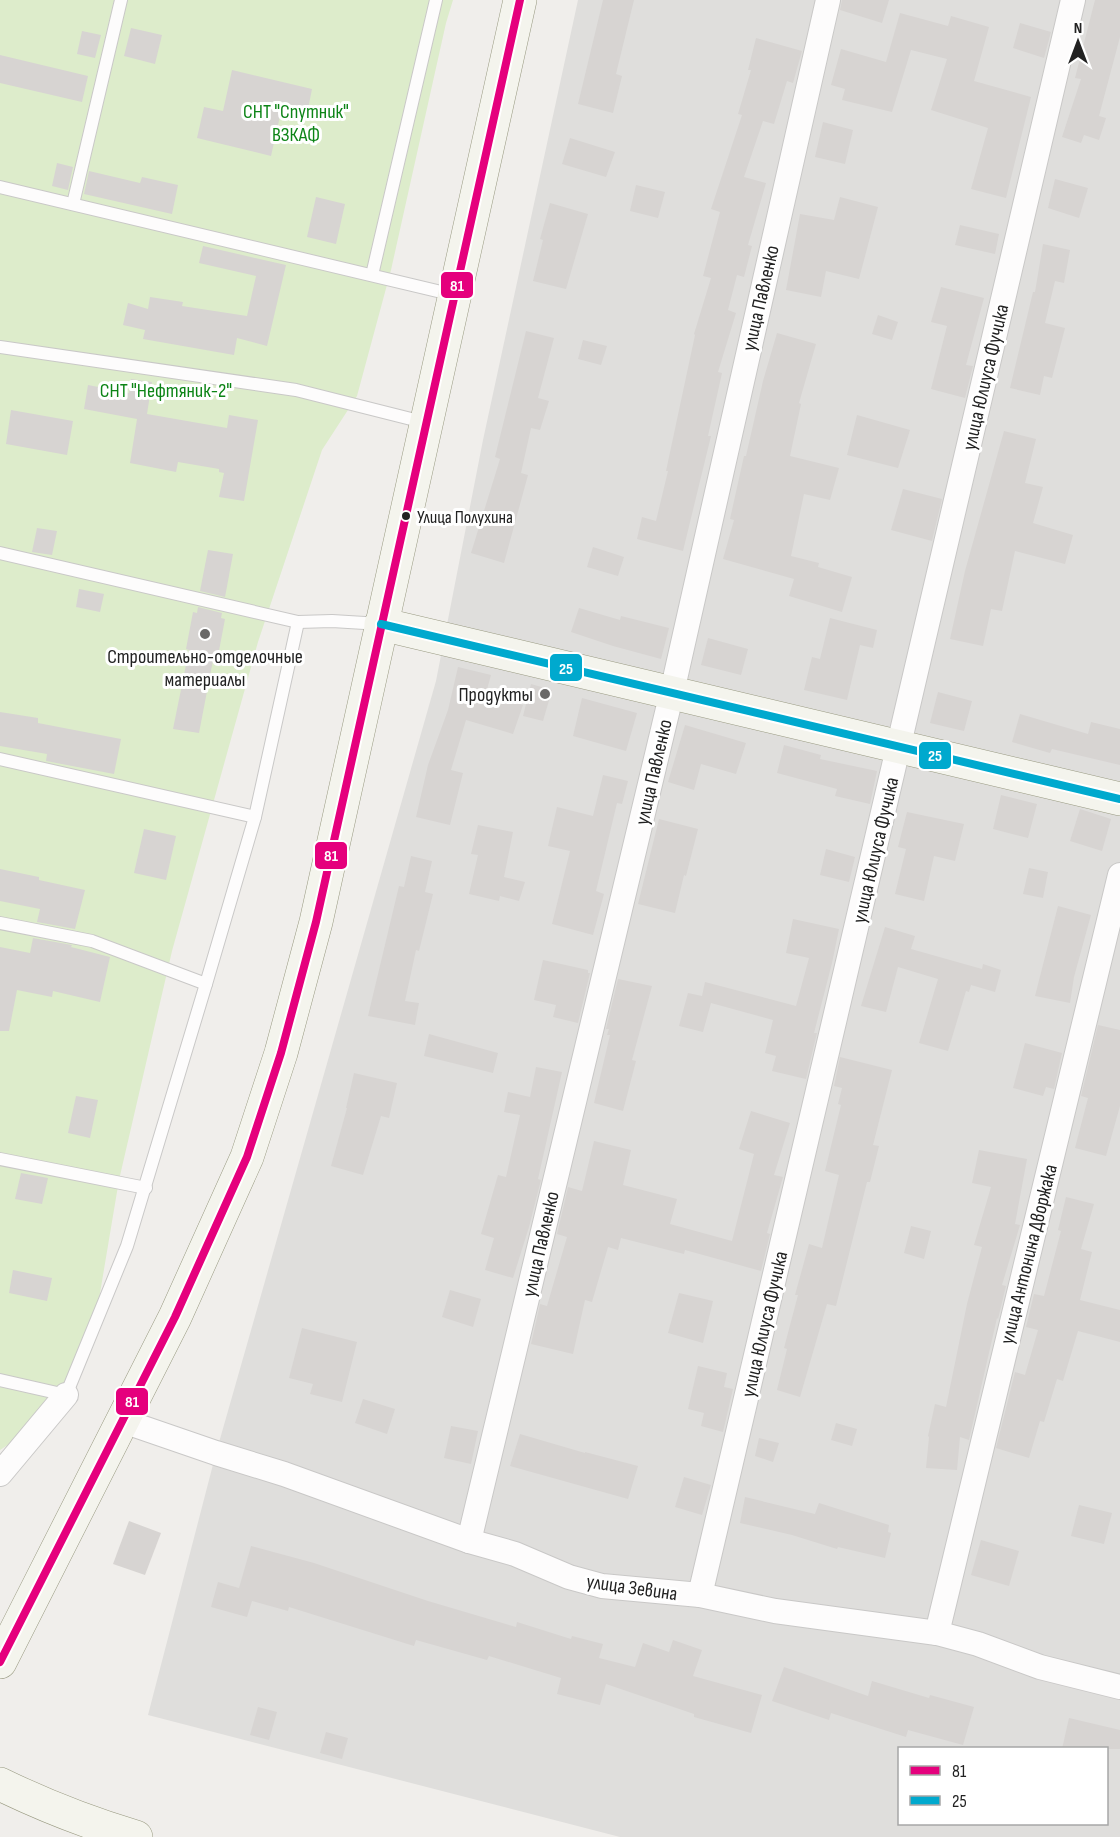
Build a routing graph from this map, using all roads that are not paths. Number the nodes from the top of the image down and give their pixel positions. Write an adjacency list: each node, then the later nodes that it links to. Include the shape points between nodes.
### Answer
1 (121, 0): 7 (lane)
2 (436, 0): 8 (lane)
3 (520, 0): 9 (main road)
4 (828, 0): 15 (street, улица Павленко)
5 (1073, 0): 16 (street, улица Юлиуса Фучика)
6 (0, 187): 7 (lane)
7 (73, 204): 8 (lane)
8 (372, 275): 9 (lane)
9 (456, 295): 11 (main road)
10 (0, 347): 11 (lane, via 296,390)
11 (427, 423): 14 (main road)
12 (0, 553): 13 (lane)
13 (298, 622): 14 (lane); 19 (lane)
14 (381, 624): 15 (main road); 27 (main road, via 316,922 251,1146 175,1317)
15 (672, 692): 16 (main road); 29 (street, улица Павленко)
16 (900, 747): 18 (main road); 30 (street, улица Юлиуса Фучика)
17 (0, 759): 19 (lane)
18 (1120, 799)
19 (255, 817): 22 (lane)
20 (1120, 875): 31 (street, улица Антонина Дворжака)
21 (0, 923): 22 (lane, via 93,941)
22 (206, 984): 24 (lane)
23 (0, 1159): 24 (lane)
24 (146, 1188): 26 (lane, via 127,1246)
25 (0, 1380): 26 (lane)
26 (66, 1395): 28 (street)
27 (123, 1421): 29 (street, улица Зевина, via 284,1473); 32 (main road)
28 (0, 1474)
29 (469, 1541): 30 (street, улица Зевина, via 602,1586)
30 (700, 1595): 31 (street, улица Зевина, via 775,1611)
31 (937, 1633): 33 (street, улица Зевина, via 1040,1667)
32 (0, 1662)
33 (1120, 1687)
34 (0, 1784): 35 (main road)
35 (136, 1837)

